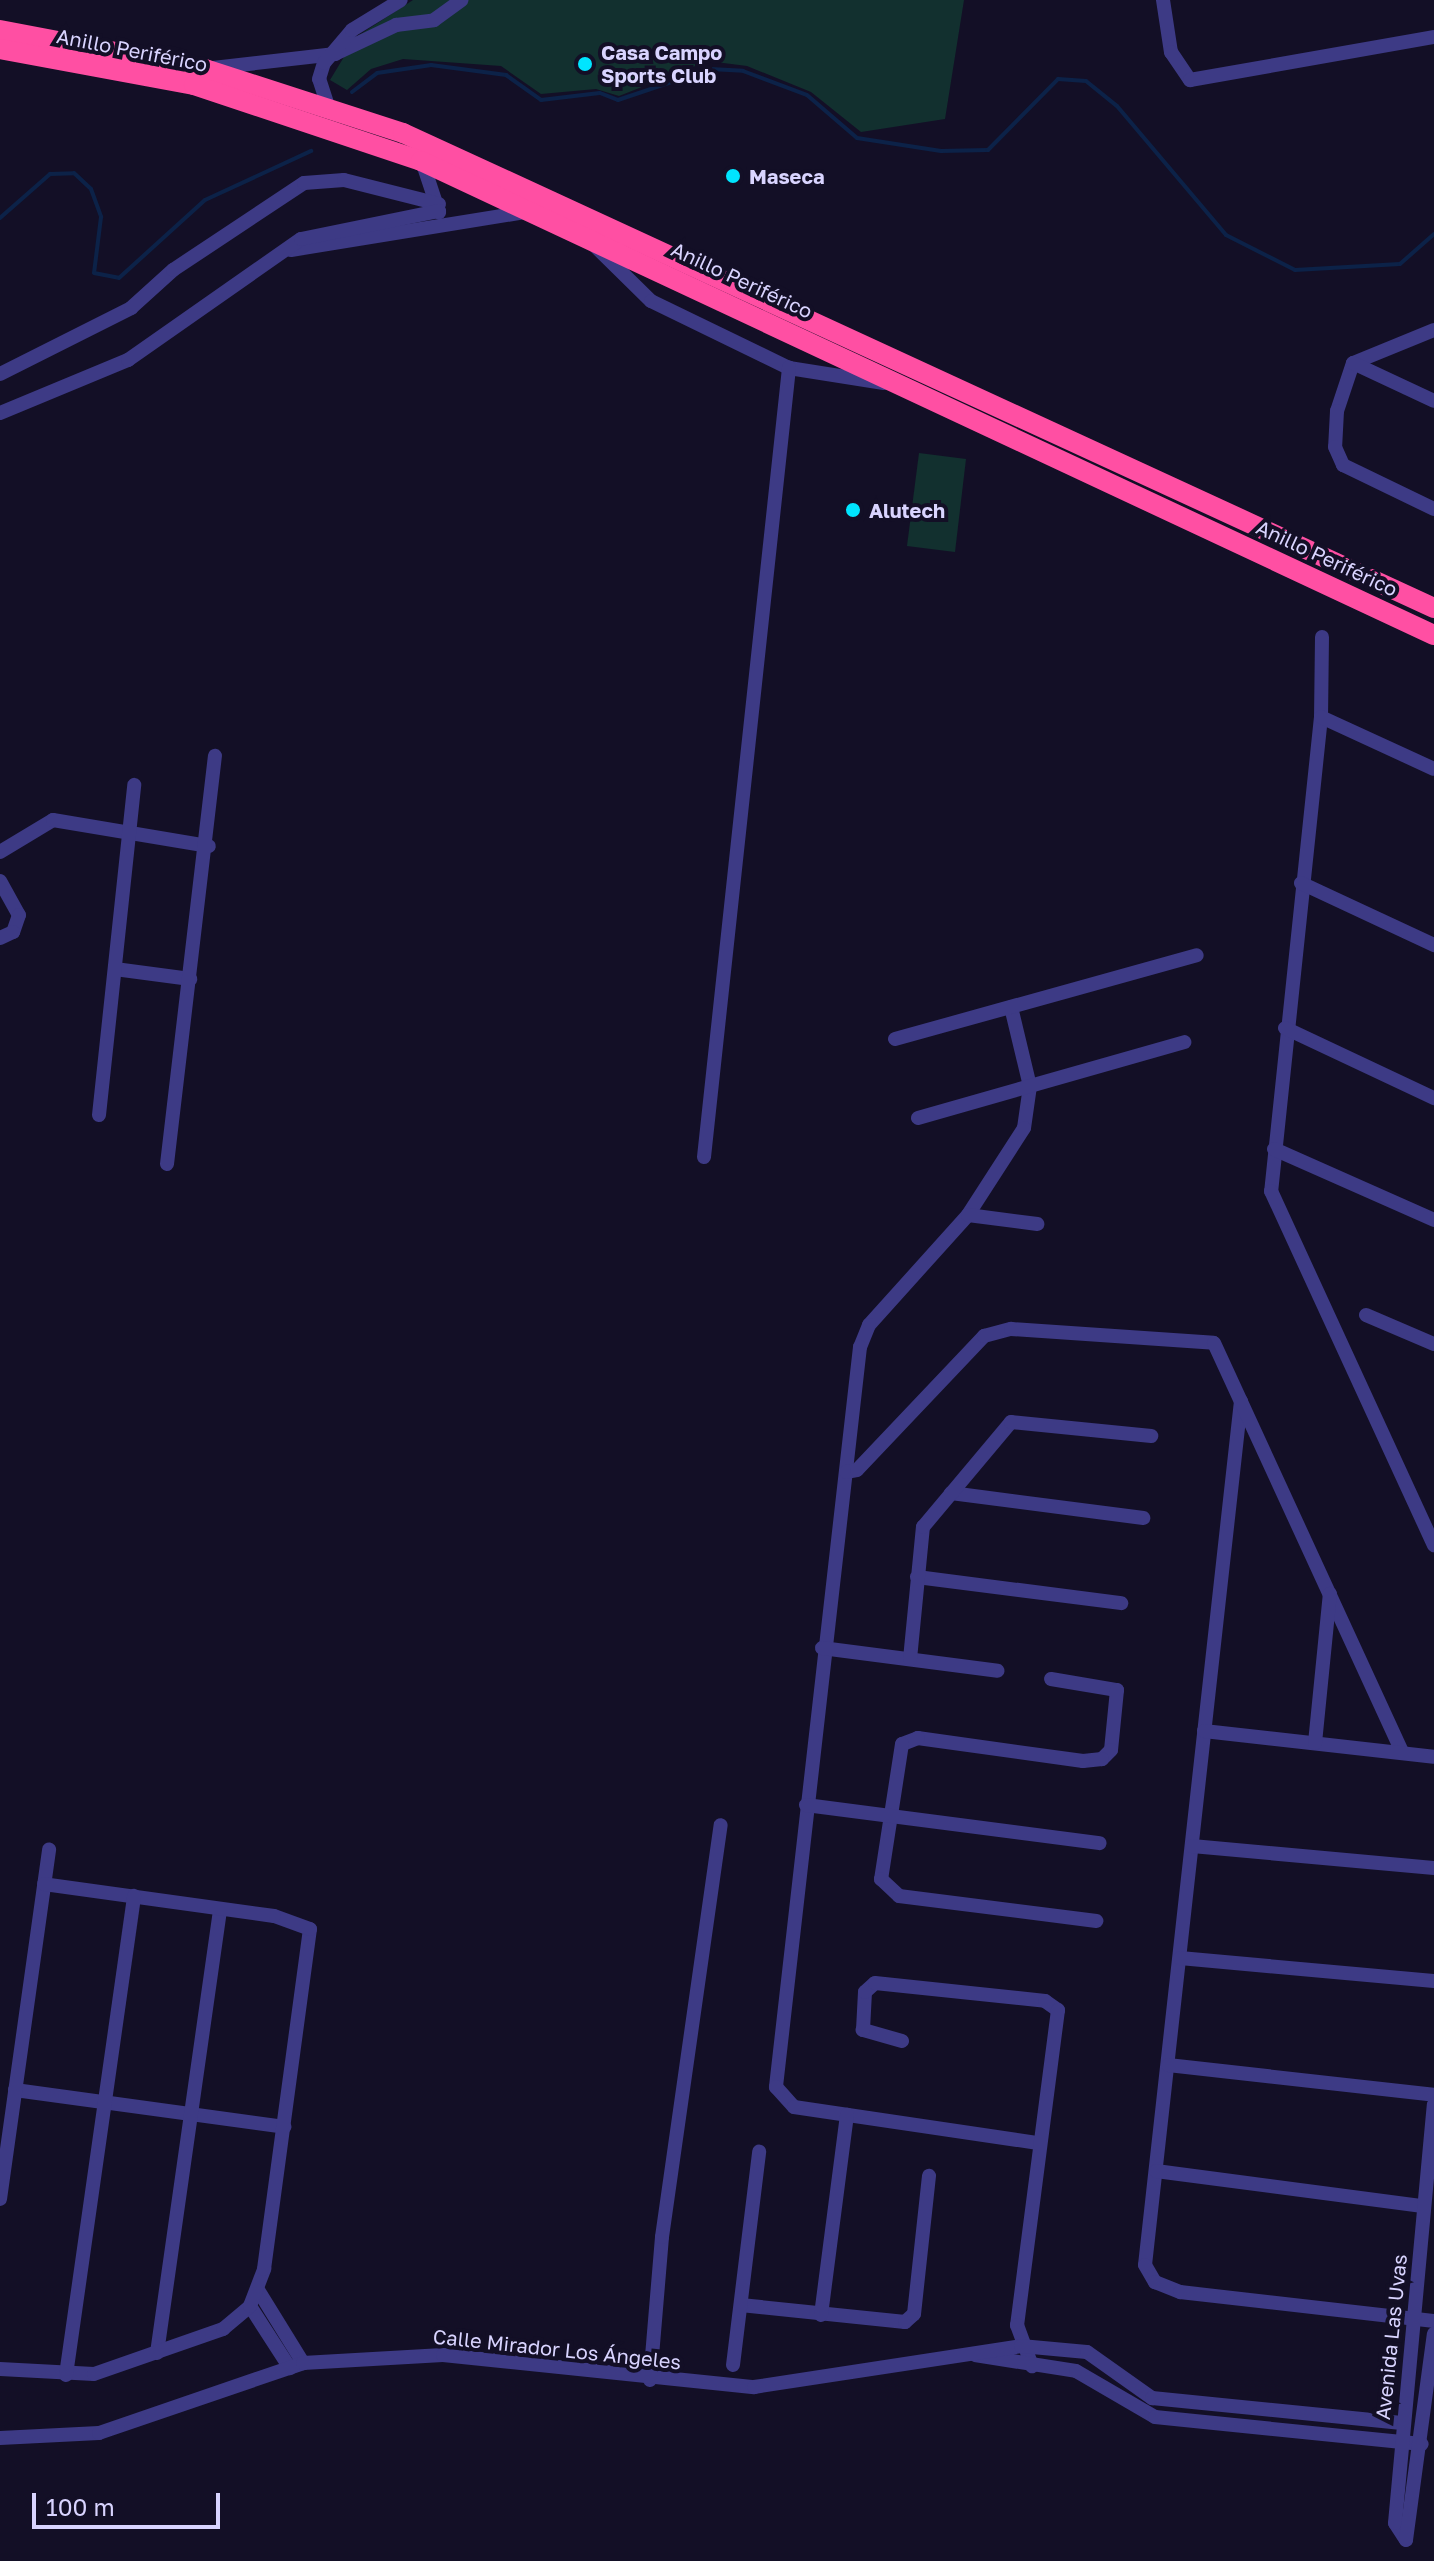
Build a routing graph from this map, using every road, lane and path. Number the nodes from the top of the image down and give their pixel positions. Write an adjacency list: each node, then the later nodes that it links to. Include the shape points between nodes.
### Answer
1 (401, 0): 7 (street, via 352,30)
2 (462, 0): 7 (street, via 434,20 396,25)
3 (1163, 0): 5 (street, via 1171,52 1190,80)
4 (0, 30): 8 (highway, Anillo Periférico)
5 (1433, 37)
6 (0, 49): 10 (highway, Anillo Periférico, via 194,85)
7 (335, 54): 8 (street); 9 (street, via 320,70)
8 (205, 69): 9 (highway, Anillo Periférico)
9 (327, 103): 22 (highway, Anillo Periférico, via 528,186)
10 (421, 161): 11 (highway, Anillo Periférico); 12 (street)
11 (535, 210): 12 (street); 13 (highway, Anillo Periférico)
12 (440, 213): 17 (street, via 344,180 304,183 173,270 131,308); 20 (street, via 291,250 231,282 128,360)
13 (579, 230): 16 (street, via 651,301); 18 (highway, Anillo Periférico)
14 (1434, 330): 15 (street)
15 (1353, 363): 19 (street); 21 (street, via 1337,411 1335,447 1343,465)
16 (789, 368): 18 (street); 48 (street)
17 (0, 374)
18 (914, 388): 23 (highway, Anillo Periférico)
19 (1434, 401)
20 (0, 413)
21 (1434, 509)
22 (1434, 608)
23 (1434, 635)
24 (1322, 637): 25 (street)
25 (1321, 717): 27 (street); 33 (street)
26 (215, 756): 30 (street)
27 (1434, 769)
28 (134, 785): 29 (street)
29 (130, 835): 30 (street); 31 (street, via 53,820); 37 (street)
30 (209, 846): 38 (street)
31 (0, 852)
32 (0, 881): 34 (street, via 19,915 13,932)
33 (1301, 883): 35 (street); 40 (street)
34 (0, 938)
35 (1434, 945)
36 (1197, 955): 39 (street)
37 (115, 969): 38 (street); 45 (street)
38 (190, 979): 49 (street)
39 (1011, 1007): 41 (street); 43 (street)
40 (1285, 1028): 44 (street); 47 (street)
41 (895, 1039)
42 (1184, 1042): 43 (street)
43 (1030, 1086): 46 (street); 50 (street, via 1012,1153)
44 (1434, 1098)
45 (99, 1115)
46 (918, 1118)
47 (1274, 1149): 51 (street); 60 (street, via 1271,1191)
48 (704, 1157)
49 (167, 1164)
50 (968, 1215): 52 (street); 57 (street, via 869,1325 860,1347)
51 (1434, 1220)
52 (1037, 1224)
53 (1366, 1315): 54 (street)
54 (1434, 1344)
55 (1241, 1401): 57 (street, via 1214,1343 997,1331 971,1342 857,1470); 62 (street); 68 (street)
56 (1151, 1436): 58 (street, via 1011,1422)
57 (846, 1472): 64 (street)
58 (951, 1493): 59 (street); 61 (street, via 923,1527)
59 (1143, 1518)
60 (1434, 1545)
61 (917, 1577): 63 (street); 65 (street)
62 (1330, 1594): 69 (street); 70 (street)
63 (1121, 1603)
64 (822, 1648): 65 (street); 72 (street)
65 (910, 1659): 66 (street)
66 (998, 1671)
67 (1051, 1679): 73 (street, via 1117,1690 1111,1750 1102,1759 918,1738 896,1752)
68 (1204, 1731): 69 (street); 76 (street)
69 (1315, 1743): 70 (street)
70 (1403, 1753): 71 (street)
71 (1434, 1757)
72 (806, 1805): 73 (street); 92 (street, via 776,2087 794,2107)
73 (887, 1815): 75 (street); 82 (street, via 881,1879 899,1896)
74 (721, 1825): 115 (street, via 662,2237)
75 (1100, 1843)
76 (1192, 1846): 78 (street); 83 (street)
77 (49, 1849): 79 (street)
78 (1434, 1868)
79 (44, 1884): 80 (street); 87 (street)
80 (134, 1896): 81 (street); 89 (street)
81 (220, 1909): 91 (street); 93 (street, via 310,1929)
82 (1096, 1921)
83 (1180, 1958): 84 (street); 86 (street)
84 (1434, 1981)
85 (902, 2041): 94 (street, via 863,2030 865,1992 875,1983 1045,2001 1058,2010)
86 (1168, 2065): 88 (street); 96 (street)
87 (15, 2090): 89 (street); 98 (street)
88 (1434, 2095)
89 (105, 2102): 91 (street); 114 (street)
90 (1434, 2105): 99 (street, Avenida Las Uvas)
91 (191, 2114): 93 (street); 108 (street)
92 (847, 2115): 94 (street); 103 (street)
93 (284, 2127): 100 (street)
94 (1038, 2143): 107 (street, via 1017,2325)
95 (759, 2152): 101 (street)
96 (1156, 2171): 99 (street); 104 (street, via 1145,2265 1155,2282 1180,2292)
97 (929, 2176): 103 (street, via 914,2314 889,2325)
98 (0, 2199)
99 (1423, 2206): 104 (street, Avenida Las Uvas)
100 (258, 2290): 102 (street); 110 (street)
101 (741, 2305): 103 (street); 111 (street)
102 (250, 2306): 108 (street, via 223,2329); 110 (street)
103 (821, 2315)
104 (1413, 2319): 105 (street); 116 (street, Avenida Las Uvas)
105 (1434, 2321)
106 (1434, 2334): 119 (street)
107 (1021, 2346): 109 (street, Calle Mirador Los Ángeles); 112 (street); 116 (street, Calle Mirador Los Ángeles, via 1087,2352 1152,2398)
108 (157, 2353): 114 (street, via 94,2374)
109 (975, 2355): 112 (street, Calle Mirador Los Ángeles); 115 (street, Calle Mirador Los Ángeles, via 754,2387)
110 (296, 2365): 115 (street, Calle Mirador Los Ángeles, via 443,2355); 117 (street, Calle Mirador Los Ángeles, via 99,2433)
111 (733, 2365)
112 (1032, 2366): 118 (street, Calle Mirador Los Ángeles, via 1076,2371 1155,2417)
113 (0, 2369): 114 (street)
114 (66, 2375)
115 (650, 2380)
116 (1402, 2423): 118 (street, Avenida Las Uvas)
117 (0, 2438)
118 (1401, 2442): 119 (street, Avenida Las Uvas); 119 (street, via 1395,2523 1406,2540)
119 (1422, 2444)

